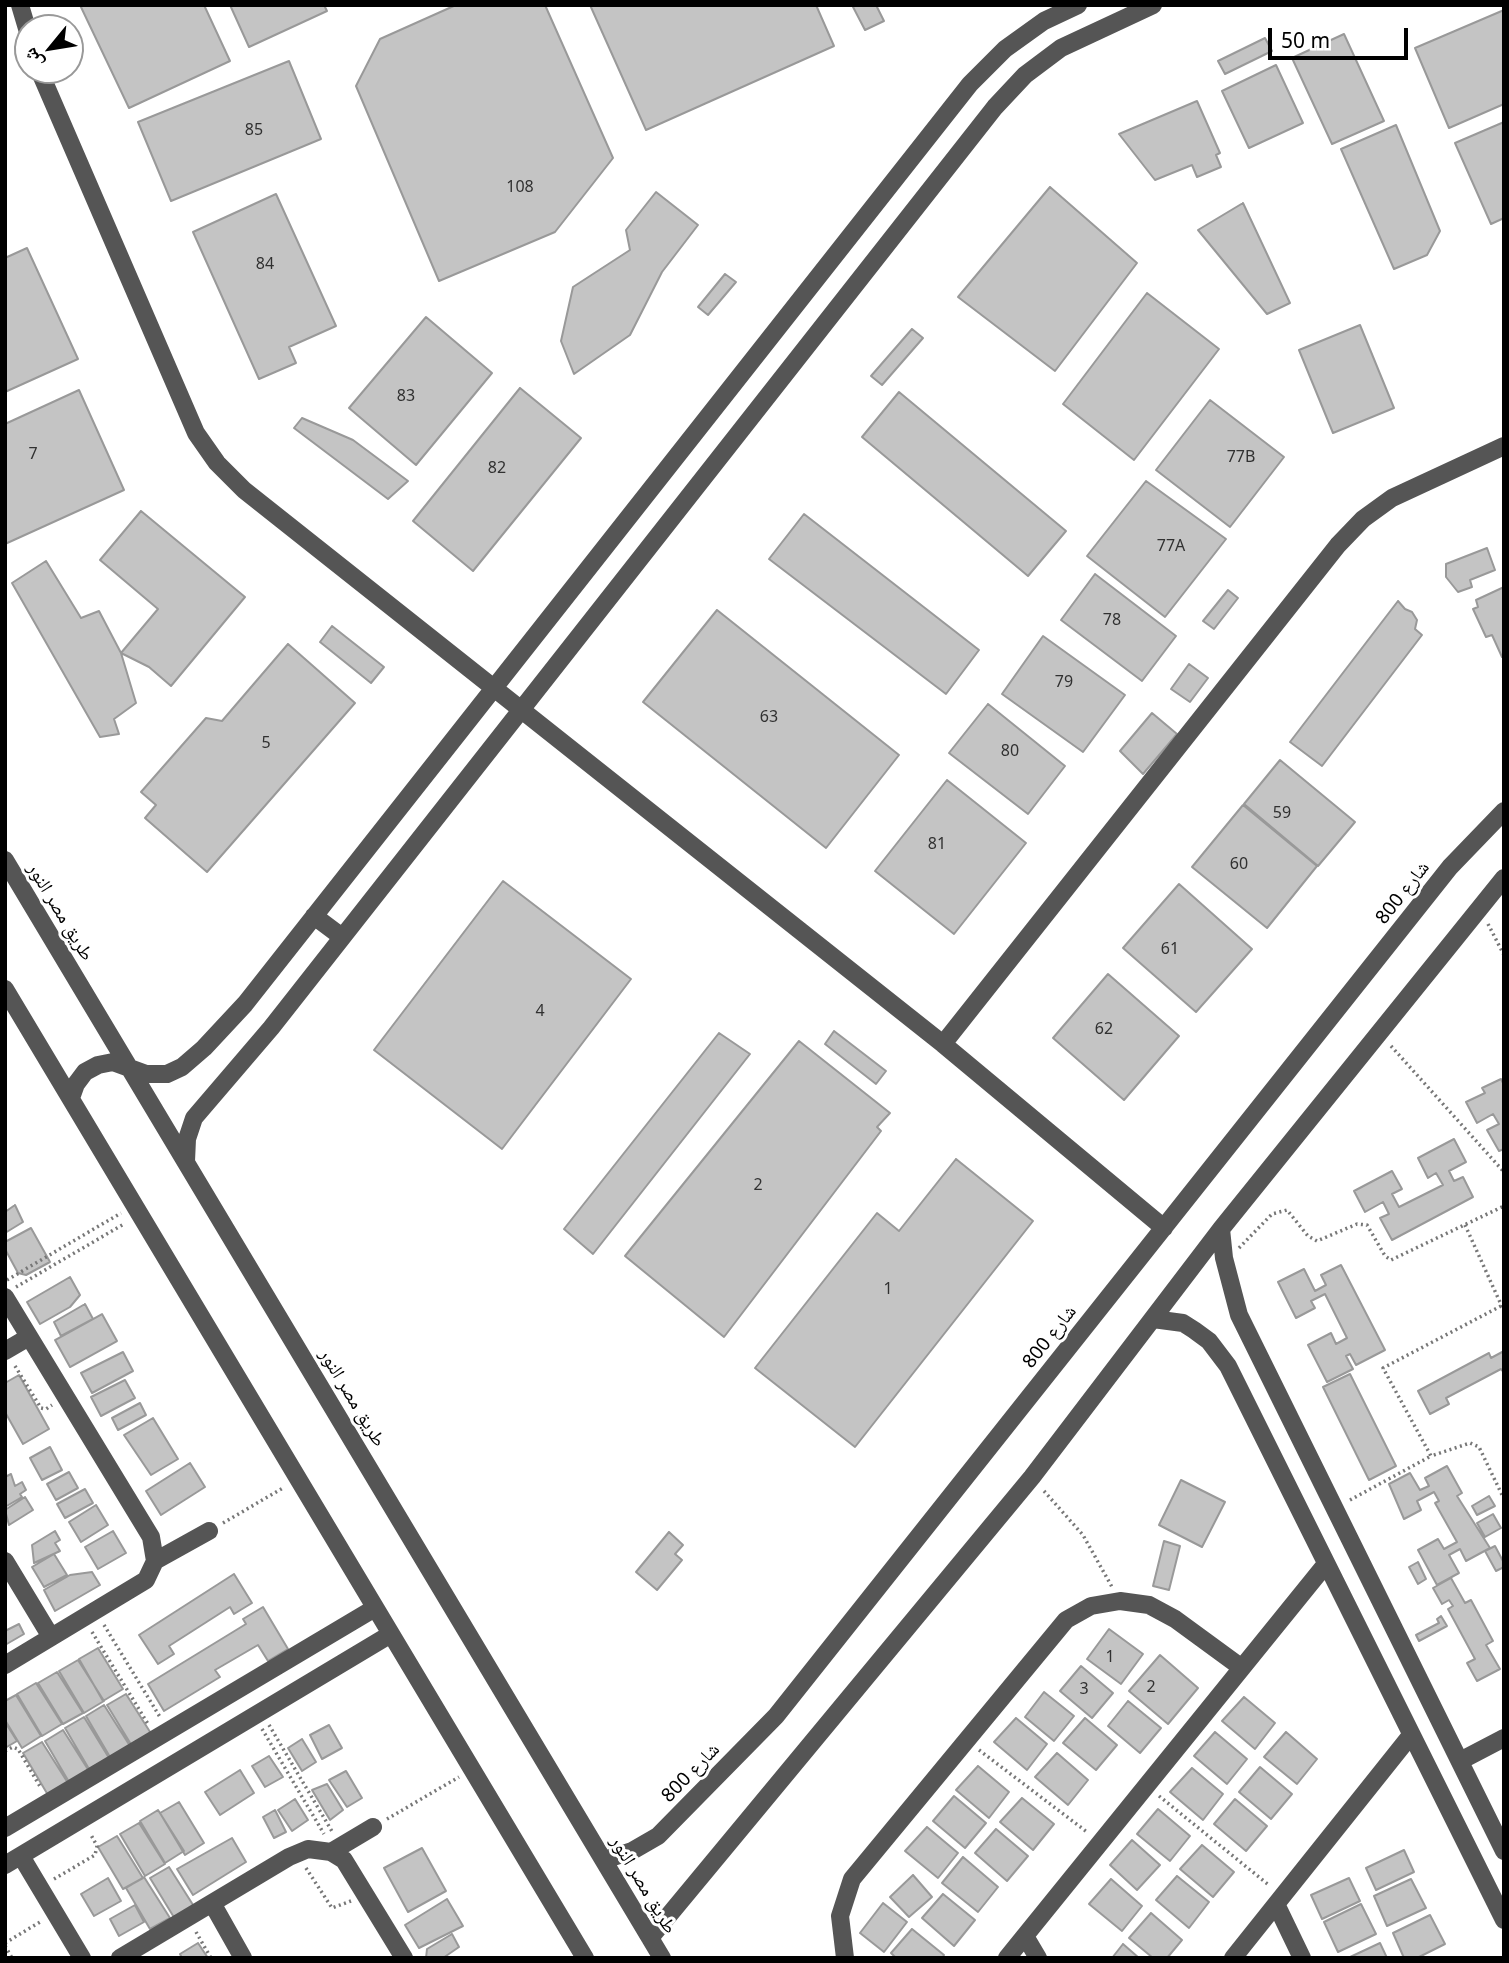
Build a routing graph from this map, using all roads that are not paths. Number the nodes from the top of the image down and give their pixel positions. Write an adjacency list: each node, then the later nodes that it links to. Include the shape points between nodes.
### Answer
1 (1078, 5): 5 (street, via 1044,21 970,83)
2 (1153, 5): 6 (street, via 1061,48 1025,75 995,107)
3 (45, 84): 5 (street, via 190,422 217,463)
4 (1504, 446): 13 (street, via 1392,498 1338,545)
5 (494, 687): 6 (street); 10 (street)
6 (521, 709): 11 (street); 13 (street)
7 (1504, 811): 17 (street, شارع 800, via 1450,867)
8 (5, 860): 14 (street, طريق مصر النور)
9 (1504, 878): 18 (street)
10 (314, 916): 11 (street); 14 (street, via 245,1004 182,1067 156,1075)
11 (342, 937): 16 (street, via 194,1118)
12 (5, 989): 15 (street)
13 (943, 1044): 17 (street)
14 (128, 1065): 15 (street, via 113,1062 85,1072); 16 (street, طريق مصر النور)
15 (71, 1098): 27 (street)
16 (186, 1161): 42 (street, طريق مصر النور)
17 (1164, 1228): 42 (street, شارع 800, via 776,1716 658,1836)
18 (1221, 1229): 20 (street); 35 (street, via 1240,1315)
19 (5, 1295): 21 (street)
20 (1153, 1319): 26 (street, via 1183,1323 1209,1341 1228,1366); 48 (street, via 1032,1477)
21 (29, 1336): 22 (street); 25 (street, via 150,1537)
22 (5, 1351)
23 (209, 1531): 25 (street)
24 (5, 1561): 29 (street)
25 (155, 1561): 29 (street, via 146,1580)
26 (1326, 1564): 31 (street); 32 (street)
27 (375, 1608): 28 (street); 33 (street)
28 (391, 1634): 36 (street); 53 (street)
29 (51, 1637): 30 (street)
30 (5, 1665)
31 (1242, 1668): 47 (street); 55 (street, via 1149,1605 1120,1601 1091,1606 1066,1620 852,1879 840,1916)
32 (1411, 1735): 44 (street); 46 (street)
33 (157, 1737): 36 (street); 37 (street)
34 (1504, 1738): 35 (street)
35 (1460, 1761): 40 (street)
36 (162, 1771): 41 (street)
37 (5, 1828)
38 (373, 1828): 39 (street)
39 (336, 1850): 45 (street, via 297,1853); 52 (street)
40 (1504, 1851)
41 (21, 1856): 43 (street); 49 (street)
42 (604, 1860): 48 (street, طريق مصر النور)
43 (5, 1865)
44 (1279, 1900): 58 (street); 59 (street)
45 (212, 1903): 50 (street); 51 (street)
46 (1504, 1920)
47 (1025, 1936): 56 (street); 57 (street)
48 (650, 1938): 54 (street, طريق مصر النور)
49 (82, 1958)
50 (120, 1958)
51 (243, 1958)
52 (404, 1958)
53 (585, 1958)
54 (662, 1958)
55 (845, 1958)
56 (1007, 1958)
57 (1038, 1958)
58 (1233, 1958)
59 (1302, 1958)

